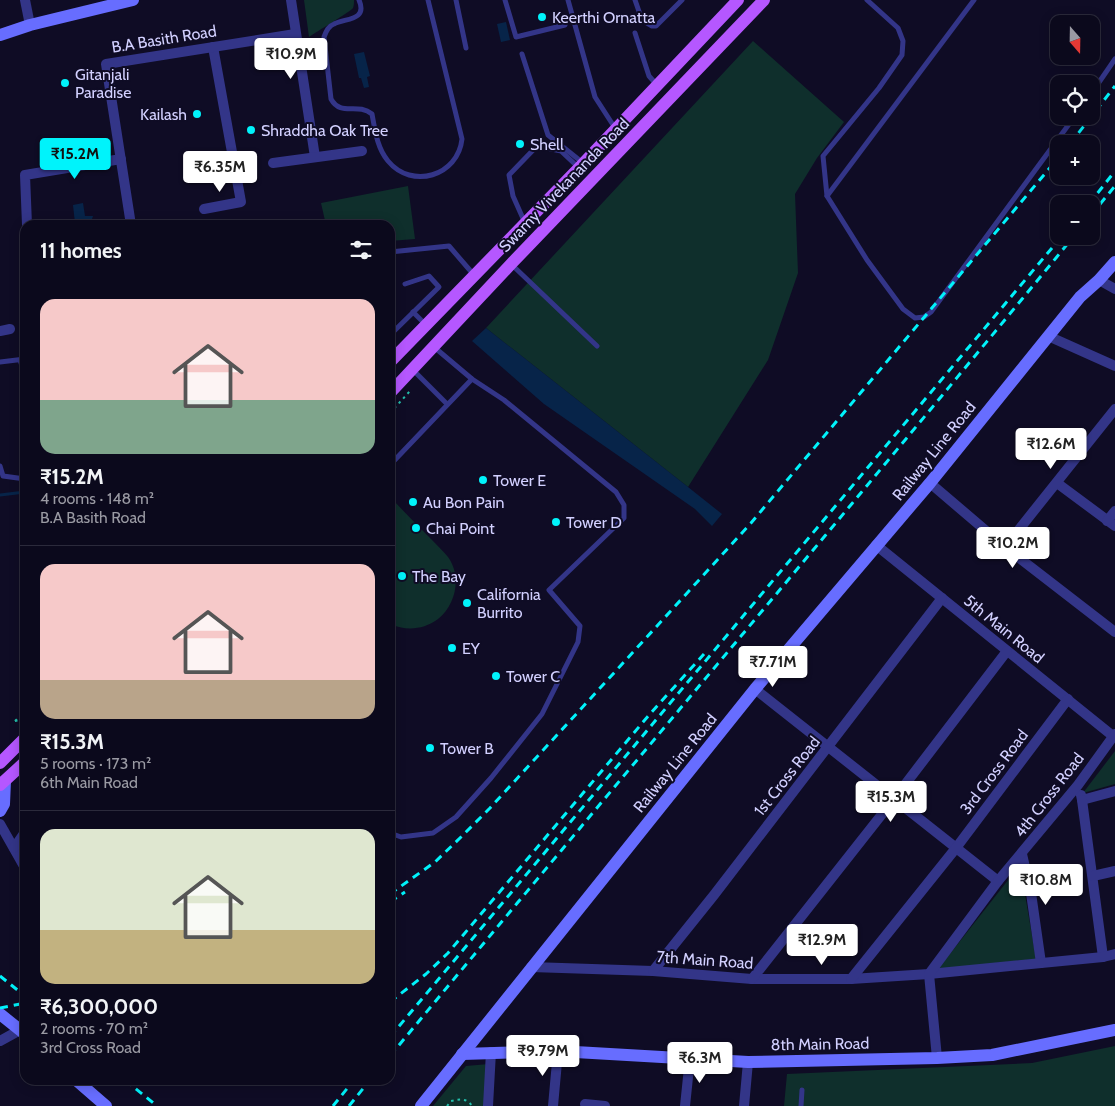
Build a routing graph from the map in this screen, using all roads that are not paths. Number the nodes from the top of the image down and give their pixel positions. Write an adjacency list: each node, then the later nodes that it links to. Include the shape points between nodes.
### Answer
1 (25, 0): 15 (street)
2 (134, 0): 15 (main road)
3 (291, 0): 18 (street)
4 (359, 0): 5 (lane, via 361,9 357,16 334,23 324,37 332,99 341,109 358,108 372,114 379,146 387,161 404,174 414,176 446,170 457,158 462,139)
5 (428, 0)
6 (456, 0): 21 (lane)
7 (505, 0): 16 (lane, via 516,38)
8 (568, 0): 27 (lane, via 595,96)
9 (635, 0): 10 (lane, via 642,20 652,26 659,25)
10 (682, 0)
11 (738, 0): 25 (main road, Swamy Vivekananda Road)
12 (764, 0): 40 (main road, Swamy Vivekananda Road)
13 (867, 0): 33 (lane, via 898,28 903,41 902,55 823,156)
14 (974, 0): 33 (lane)
15 (30, 25): 19 (main road)
16 (565, 25)
17 (635, 33): 25 (lane, via 649,76)
18 (295, 34): 20 (street, B.A Basith Road); 29 (street)
19 (0, 35)
20 (213, 47): 30 (street, B.A Basith Road, via 106,64); 34 (street, via 241,202)
21 (466, 48)
22 (522, 54): 32 (lane, via 548,135)
23 (1115, 59): 24 (lane)
24 (1100, 81)
25 (658, 85): 27 (main road, Swamy Vivekananda Road)
26 (1068, 125): 33 (lane, via 931,312 924,317 915,318 896,302)
27 (616, 128): 32 (main road, Swamy Vivekananda Road)
28 (362, 151): 29 (street)
29 (315, 157): 31 (street)
30 (121, 159): 35 (street, via 25,175); 36 (street, B.A Basith Road)
31 (273, 163)
32 (581, 166): 37 (main road, Swamy Vivekananda Road); 37 (lane, via 561,151 536,146 509,175 513,196)
33 (827, 196)
34 (204, 209)
35 (27, 220)
36 (130, 220)
37 (525, 224): 41 (main road, Swamy Vivekananda Road)
38 (395, 251): 41 (lane, via 448,246)
39 (1115, 262): 42 (main road, Railway Line Road)
40 (511, 264): 49 (lane); 50 (main road, Swamy Vivekananda Road)
41 (474, 275): 46 (main road, Swamy Vivekananda Road)
42 (1099, 280): 44 (street); 48 (main road, Railway Line Road, via 1080,297)
43 (405, 284): 45 (lane, via 429,276 439,286)
44 (1115, 289)
45 (413, 312): 46 (lane); 47 (lane)
46 (427, 325): 51 (main road, Swamy Vivekananda Road)
47 (395, 330)
48 (1048, 336): 54 (street); 63 (main road, Railway Line Road)
49 (597, 346)
50 (434, 347): 55 (main road, Swamy Vivekananda Road); 56 (lane)
51 (395, 357)
52 (20, 359): 53 (lane)
53 (0, 362)
54 (1115, 366)
55 (412, 370): 57 (main road, Swamy Vivekananda Road); 58 (lane)
56 (472, 379): 58 (lane); 86 (lane, via 504,400 616,492 624,506 624,518 549,590 580,626 580,635 542,714 456,817 433,833)
57 (395, 388)
58 (447, 404): 60 (lane)
59 (1115, 409): 64 (street)
60 (395, 460)
61 (0, 466): 62 (lane, via 3,476)
62 (20, 478)
63 (930, 483): 67 (main road, Railway Line Road); 68 (street)
64 (1057, 483): 66 (street); 68 (street)
65 (1115, 511): 66 (street)
66 (1111, 523)
67 (876, 545): 69 (street, 5th Main Road); 72 (main road, Railway Line Road)
68 (1005, 547): 70 (street)
69 (942, 598): 71 (street, 5th Main Road); 76 (street, 1st Cross Road)
70 (1115, 632)
71 (1007, 651): 73 (street, 5th Main Road); 82 (street)
72 (755, 689): 76 (street); 96 (main road, Railway Line Road)
73 (1068, 699): 74 (street, 5th Main Road); 88 (street, 3rd Cross Road)
74 (1114, 735): 80 (street, 4th Cross Road)
75 (20, 743): 77 (main road)
76 (828, 747): 82 (street); 97 (street, 1st Cross Road)
77 (0, 763)
78 (20, 767): 79 (main road)
79 (2, 783): 84 (main road, via 4,804)
80 (1078, 786): 83 (street); 89 (street, 4th Cross Road)
81 (1115, 790): 83 (street)
82 (894, 799): 88 (street); 100 (street)
83 (1082, 800): 91 (street)
84 (0, 811)
85 (0, 824): 87 (street)
86 (395, 835)
87 (18, 845)
88 (956, 848): 92 (street); 99 (street, 3rd Cross Road)
89 (1022, 854): 92 (street, 4th Cross Road); 95 (street)
90 (1115, 871): 91 (street)
91 (1092, 876): 94 (street)
92 (998, 881): 98 (street, 4th Cross Road)
93 (1115, 954): 94 (street, 7th Main Road)
94 (1103, 956): 95 (street, 7th Main Road)
95 (1042, 963): 98 (street, 7th Main Road)
96 (531, 967): 97 (street, 7th Main Road); 108 (main road, Railway Line Road)
97 (653, 971): 100 (street, 7th Main Road)
98 (929, 974): 99 (street, 7th Main Road); 110 (street)
99 (851, 978): 100 (street, 7th Main Road)
100 (752, 979)
101 (0, 1014): 102 (main road)
102 (20, 1030)
103 (1115, 1030): 110 (main road, 8th Main Road, via 992,1055)
104 (20, 1033): 105 (street)
105 (0, 1041)
106 (558, 1051): 107 (main road, 8th Main Road); 109 (main road, 8th Main Road); 118 (street)
107 (491, 1052): 108 (main road, 8th Main Road); 117 (street)
108 (462, 1054): 116 (main road, Railway Line Road)
109 (690, 1058): 111 (main road, 8th Main Road); 120 (street)
110 (937, 1058): 111 (main road, 8th Main Road)
111 (748, 1062): 121 (street)
112 (82, 1085): 115 (main road)
113 (802, 1090): 122 (lane)
114 (585, 1104): 119 (street)
115 (106, 1106)
116 (421, 1106)
117 (488, 1106)
118 (553, 1106)
119 (605, 1106)
120 (685, 1106)
121 (744, 1106)
122 (801, 1106)

